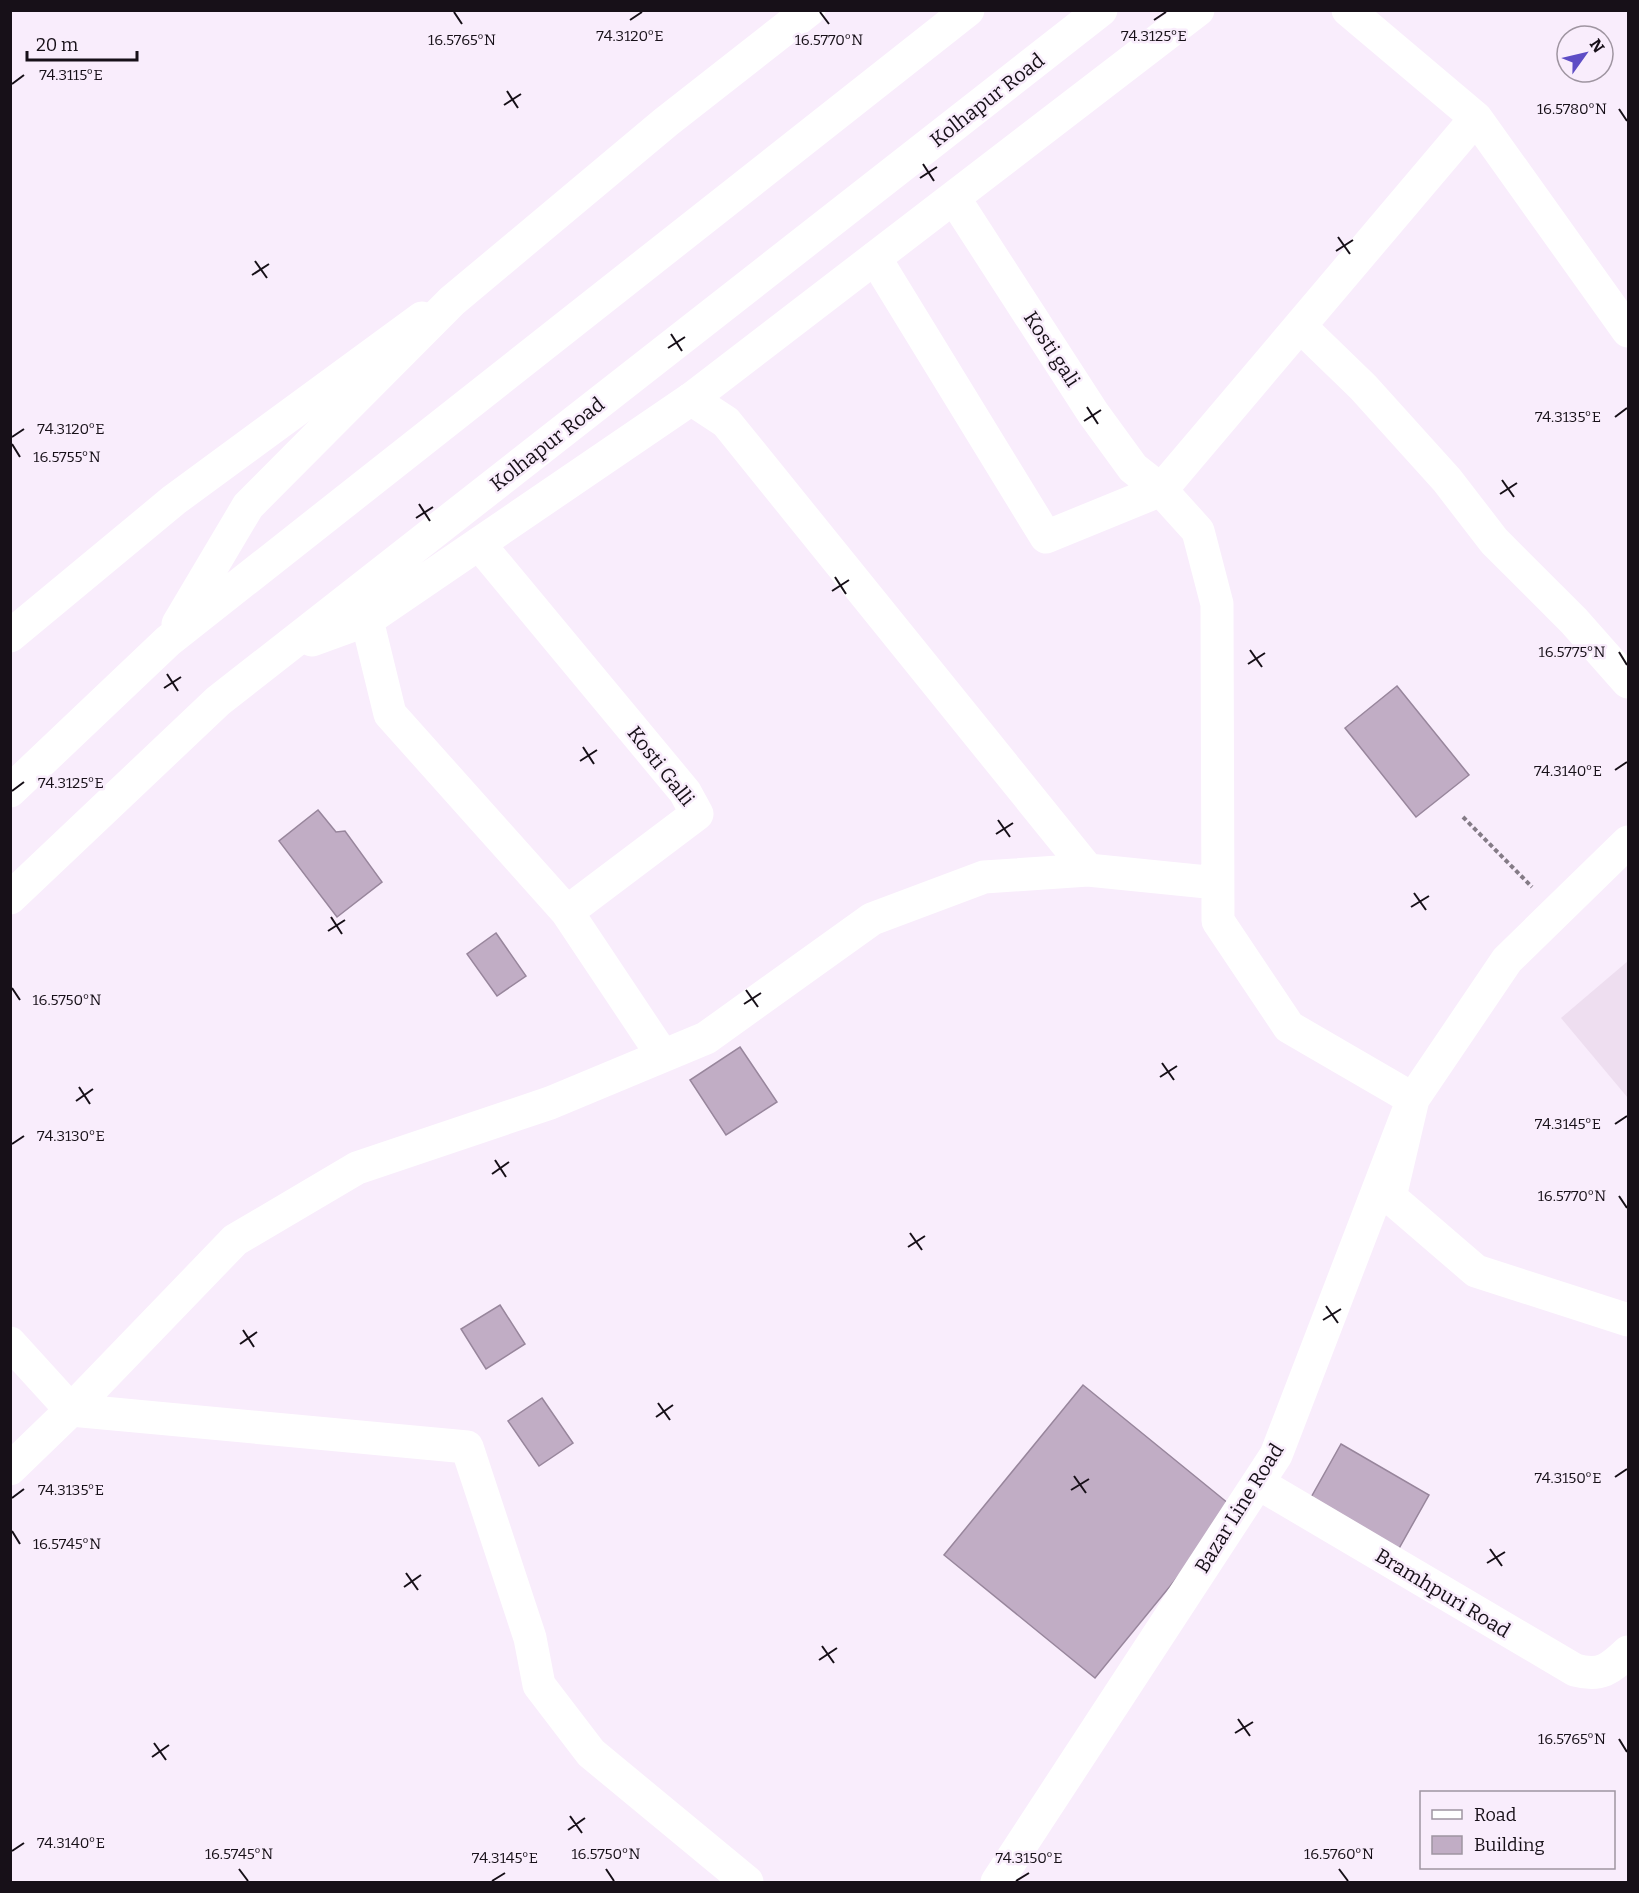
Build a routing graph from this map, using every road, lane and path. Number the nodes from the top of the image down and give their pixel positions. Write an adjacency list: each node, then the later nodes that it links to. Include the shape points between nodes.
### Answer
1 (809, 10): 8 (main road, via 666,122)
2 (968, 10): 17 (main road)
3 (1101, 10): 18 (main road, Kolhapur Road)
4 (1198, 10): 7 (main road)
5 (1348, 10): 6 (main road)
6 (1476, 118): 10 (main road); 11 (main road)
7 (954, 198): 9 (main road); 13 (main road, Kosti gali, via 1093,413 1133,468)
8 (509, 254): 16 (main road, via 174,500); 17 (main road, via 452,301 248,506)
9 (875, 258): 12 (main road); 13 (main road, via 1046,537)
10 (1300, 326): 13 (main road); 19 (main road, via 1363,387 1447,480 1494,541)
11 (1629, 331)
12 (691, 399): 14 (main road); 23 (main road, via 726,422)
13 (1161, 490): 24 (main road, Kosti gali, via 1198,531 1217,604)
14 (479, 544): 15 (main road); 26 (main road, Kosti Galli, via 685,792 697,813)
15 (368, 620): 18 (main road); 26 (main road, via 390,714)
16 (10, 636)
17 (168, 641): 20 (main road)
18 (285, 649): 25 (main road, Kolhapur Road, via 218,701)
19 (1629, 682)
20 (10, 791)
21 (1463, 817): 27 (path)
22 (1629, 842): 27 (main road)
23 (1088, 870): 24 (main road); 28 (main road, via 984,877 872,919 706,1038)
24 (1217, 884): 29 (main road, Kosti gali, via 1218,921 1289,1027)
25 (10, 898)
26 (567, 912): 28 (main road)
27 (1556, 912): 29 (main road, via 1507,960)
28 (663, 1056): 32 (main road, via 550,1103 357,1168 235,1240)
29 (1413, 1099): 30 (main road, via 1390,1197 1476,1271); 34 (main road, Bazar Line Road, via 1276,1455)
30 (1629, 1320)
31 (10, 1343): 32 (main road)
32 (71, 1410): 33 (main road); 36 (main road, via 467,1447 530,1638 539,1685 591,1753)
33 (10, 1469)
34 (1258, 1483): 35 (main road, Bramhpuri Road, via 1575,1670 1591,1674 1602,1671); 37 (main road, Bazar Line Road)
35 (1629, 1652)
36 (747, 1882)
37 (998, 1882)

